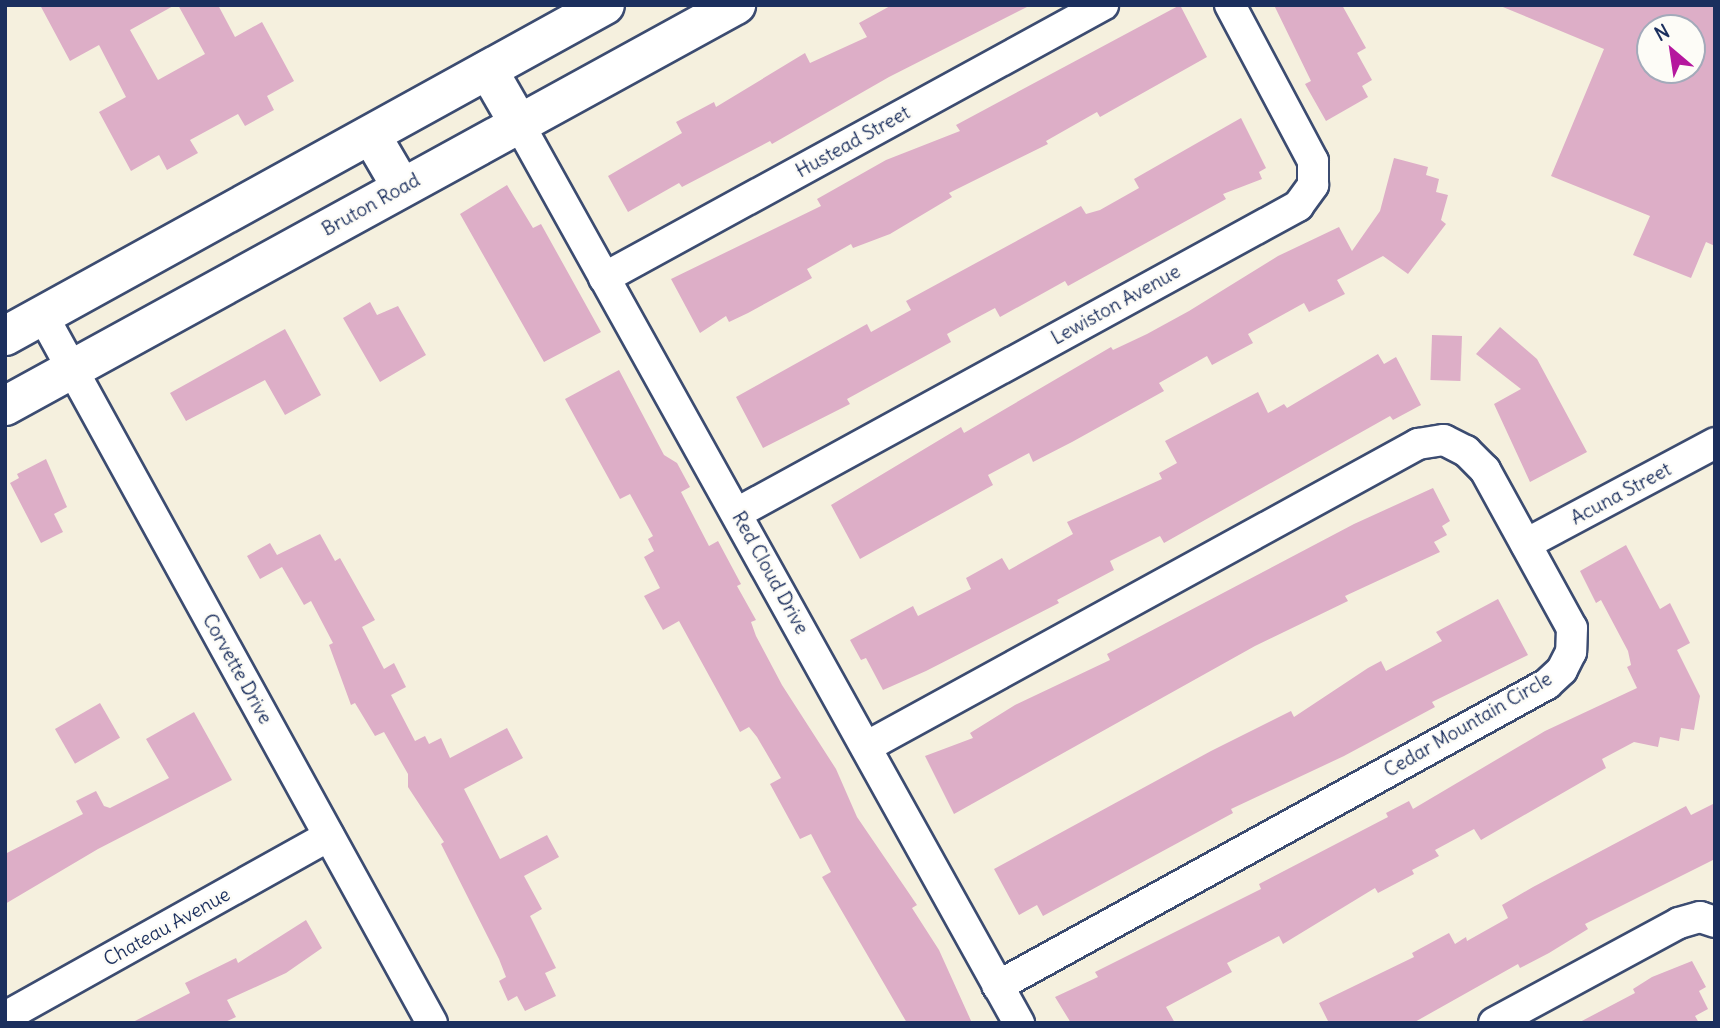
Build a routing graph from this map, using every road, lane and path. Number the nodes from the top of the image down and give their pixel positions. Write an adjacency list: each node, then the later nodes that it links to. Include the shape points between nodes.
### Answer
1 (605, 5): 5 (main road)
2 (736, 5): 6 (main road, Bruton Road)
3 (1103, 5): 9 (street, Hustead Street)
4 (1230, 5): 15 (street, Lewiston Avenue, via 1313,161 1313,185 1298,206)
5 (488, 71): 6 (main road); 7 (main road)
6 (519, 124): 8 (main road, Bruton Road); 9 (street, Red Cloud Drive)
7 (371, 135): 8 (main road); 10 (main road)
8 (402, 188): 12 (main road, Bruton Road)
9 (604, 278): 15 (street, Red Cloud Drive)
10 (43, 316): 11 (main road); 12 (street, Corvette Drive)
11 (5, 336)
12 (72, 369): 13 (main road, Bruton Road); 18 (street, Corvette Drive)
13 (5, 405)
14 (1715, 443): 16 (street, Acuna Street)
15 (737, 513): 17 (street, Red Cloud Drive)
16 (1526, 544): 17 (street, Cedar Mountain Circle, via 1485,470 1466,451 1444,440 1418,444); 20 (street, Cedar Mountain Circle, via 1572,628 1571,652 1547,684)
17 (866, 747): 20 (street, Red Cloud Drive)
18 (328, 836): 21 (street, Chateau Avenue); 22 (street, Corvette Drive)
19 (1715, 922): 24 (street, via 1700,917 1679,923)
20 (999, 986): 23 (street, Red Cloud Drive)
21 (5, 1017)
22 (432, 1023)
23 (1019, 1023)
24 (1494, 1023)

